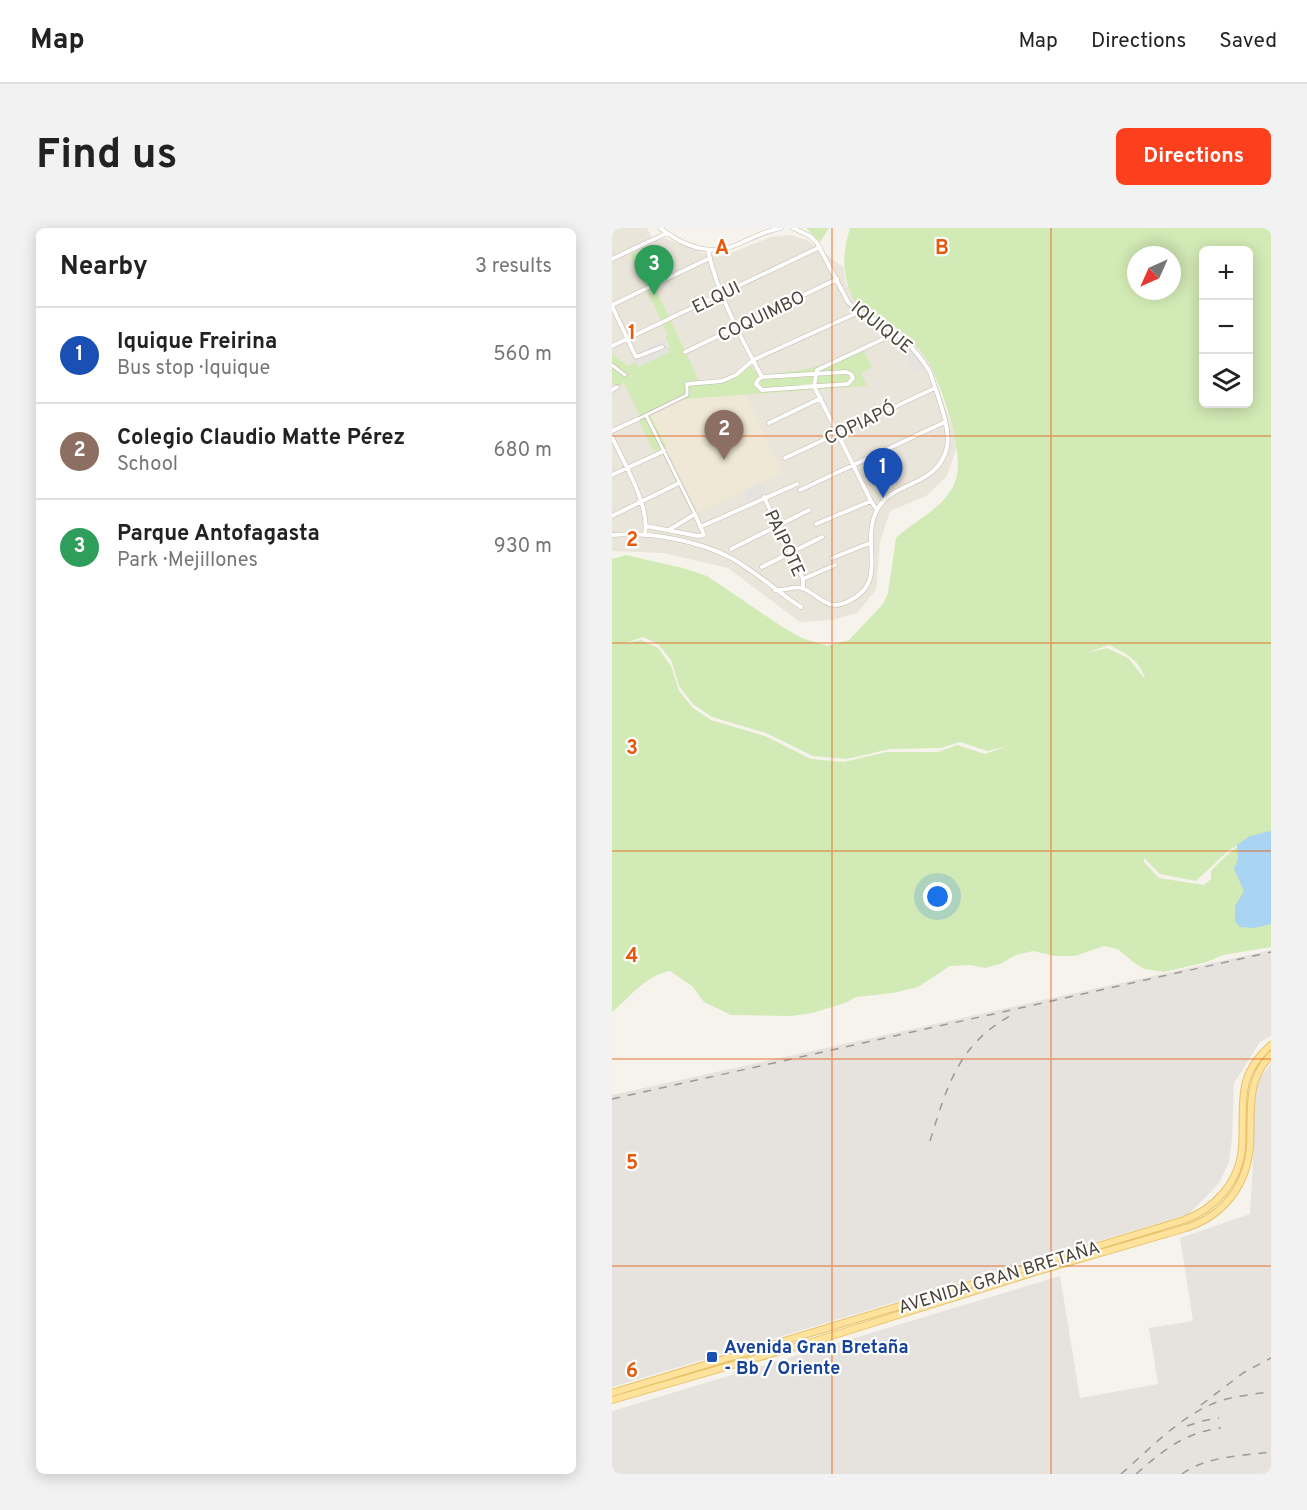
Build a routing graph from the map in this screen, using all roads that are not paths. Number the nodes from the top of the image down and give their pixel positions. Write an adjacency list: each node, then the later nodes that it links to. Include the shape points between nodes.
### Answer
1 (660, 228): 4 (street)
2 (781, 228): 6 (street, via 734,246)
3 (793, 228): 5 (street, IQUIQUE, via 810,236)
4 (667, 233): 6 (street, via 690,246); 8 (street)
5 (820, 247): 9 (street, IQUIQUE); 10 (street, ELQUI)
6 (708, 250): 7 (street)
7 (710, 258): 10 (street); 11 (street)
8 (612, 259)
9 (837, 279): 12 (street, IQUIQUE, via 848,302); 13 (street, COQUIMBO)
10 (722, 294): 13 (street); 15 (street, ELQUI)
11 (612, 306): 15 (street)
12 (859, 312): 14 (street, IQUIQUE); 19 (street)
13 (737, 327): 18 (street, COQUIMBO); 19 (street)
14 (896, 333): 21 (street); 27 (street, IQUIQUE, via 930,372)
15 (628, 339): 16 (street, ELQUI); 17 (street, via 637,358)
16 (612, 346)
17 (662, 347)
18 (685, 352)
19 (753, 360): 23 (street); 24 (street, via 722,381)
20 (612, 365): 22 (street)
21 (816, 372): 23 (street); 25 (street); 25 (street, via 846,372 853,378 848,384)
22 (625, 375)
23 (762, 377): 25 (street, via 756,384 762,390)
24 (687, 384): 30 (street, via 687,395)
25 (814, 386): 29 (street)
26 (617, 387): 28 (street)
27 (934, 387): 32 (street, IQUIQUE); 35 (street, COPIAPÓ)
28 (612, 390)
29 (821, 398): 33 (street); 35 (street)
30 (646, 415): 31 (street); 37 (street)
31 (638, 419): 34 (street)
32 (945, 422): 39 (street); 49 (street, IQUIQUE, via 947,446 936,470 893,494)
33 (769, 423)
34 (612, 431)
35 (838, 433): 38 (street, COPIAPÓ); 39 (street)
36 (612, 437): 40 (street)
37 (664, 451): 40 (street); 42 (street)
38 (785, 458)
39 (853, 465): 44 (street); 46 (street)
40 (626, 468): 41 (street); 47 (street)
41 (612, 475)
42 (680, 483): 47 (street); 50 (street)
43 (797, 483): 45 (street)
44 (800, 490)
45 (764, 497): 54 (street, PAIPOTE); 55 (street)
46 (870, 501): 49 (street); 52 (street)
47 (641, 502): 51 (street); 53 (street)
48 (809, 510): 54 (street)
49 (877, 510): 60 (street)
50 (695, 514): 55 (street); 56 (street)
51 (612, 516)
52 (816, 524)
53 (646, 526): 56 (street); 57 (street)
54 (778, 526): 61 (street); 62 (street, PAIPOTE)
55 (700, 527): 56 (street, via 704,535 701,536)
56 (669, 530)
57 (645, 534): 58 (street); 68 (street, via 717,552)
58 (612, 535)
59 (822, 537): 62 (street)
60 (870, 543): 63 (street); 67 (street, via 872,573 868,588 862,593 833,605)
61 (731, 549)
62 (791, 553): 65 (street); 66 (street, PAIPOTE)
63 (832, 558)
64 (835, 565): 66 (street)
65 (762, 567)
66 (803, 579): 67 (street, PAIPOTE)
67 (803, 589): 68 (street)
68 (775, 590): 69 (street)
69 (801, 607)
70 (1271, 1045): 72 (main road, AVENIDA GRAN BRETAÑA, via 1255,1063 1244,1087 1242,1150 1235,1175 1223,1194 1200,1213)
71 (1271, 1055): 73 (main road, AVENIDA GRAN BRETAÑA, via 1258,1071 1252,1089 1249,1154 1244,1175 1230,1199 1204,1221)
72 (612, 1393)
73 (612, 1400)

